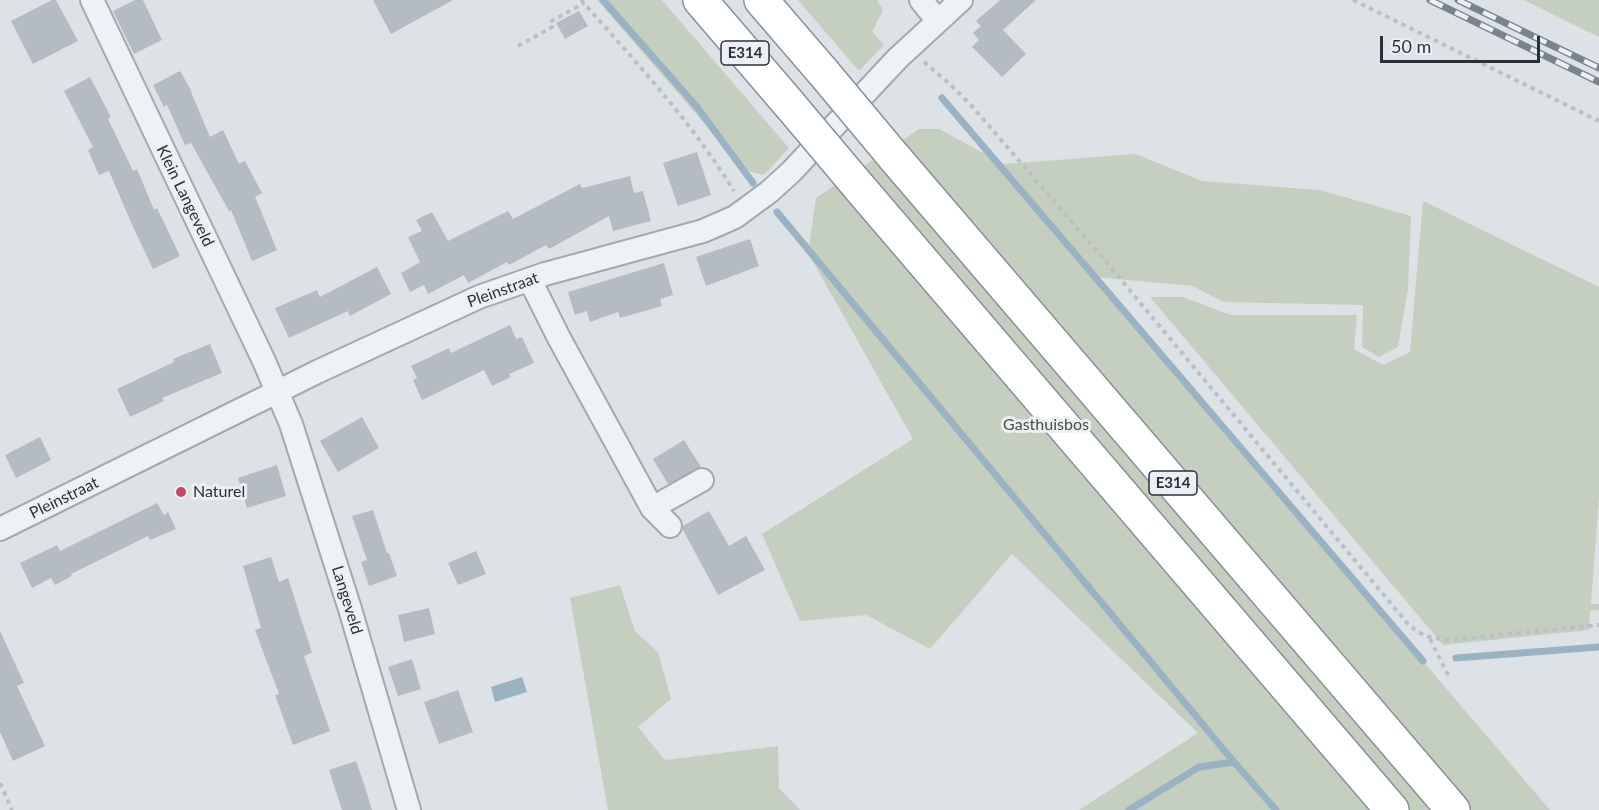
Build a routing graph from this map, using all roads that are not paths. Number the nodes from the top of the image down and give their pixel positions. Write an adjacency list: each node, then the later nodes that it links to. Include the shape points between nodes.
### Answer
1 (92, 0): 8 (street, Klein Langeveld)
2 (700, 0): 14 (highway, E314, bridge)
3 (761, 0): 15 (highway, E314, bridge)
4 (921, 0): 6 (street)
5 (961, 0): 6 (street, Pleinstraat)
6 (938, 21): 7 (street, Pleinstraat, via 790,172 741,213 702,231)
7 (530, 279): 8 (street, Pleinstraat, via 479,297); 10 (street, via 559,338 639,467)
8 (277, 392): 12 (street, Pleinstraat); 13 (street, Langeveld, via 291,424 350,609)
9 (702, 480): 10 (street)
10 (652, 508): 11 (street)
11 (670, 526)
12 (0, 529)
13 (409, 810)
14 (1392, 810)
15 (1453, 810)

